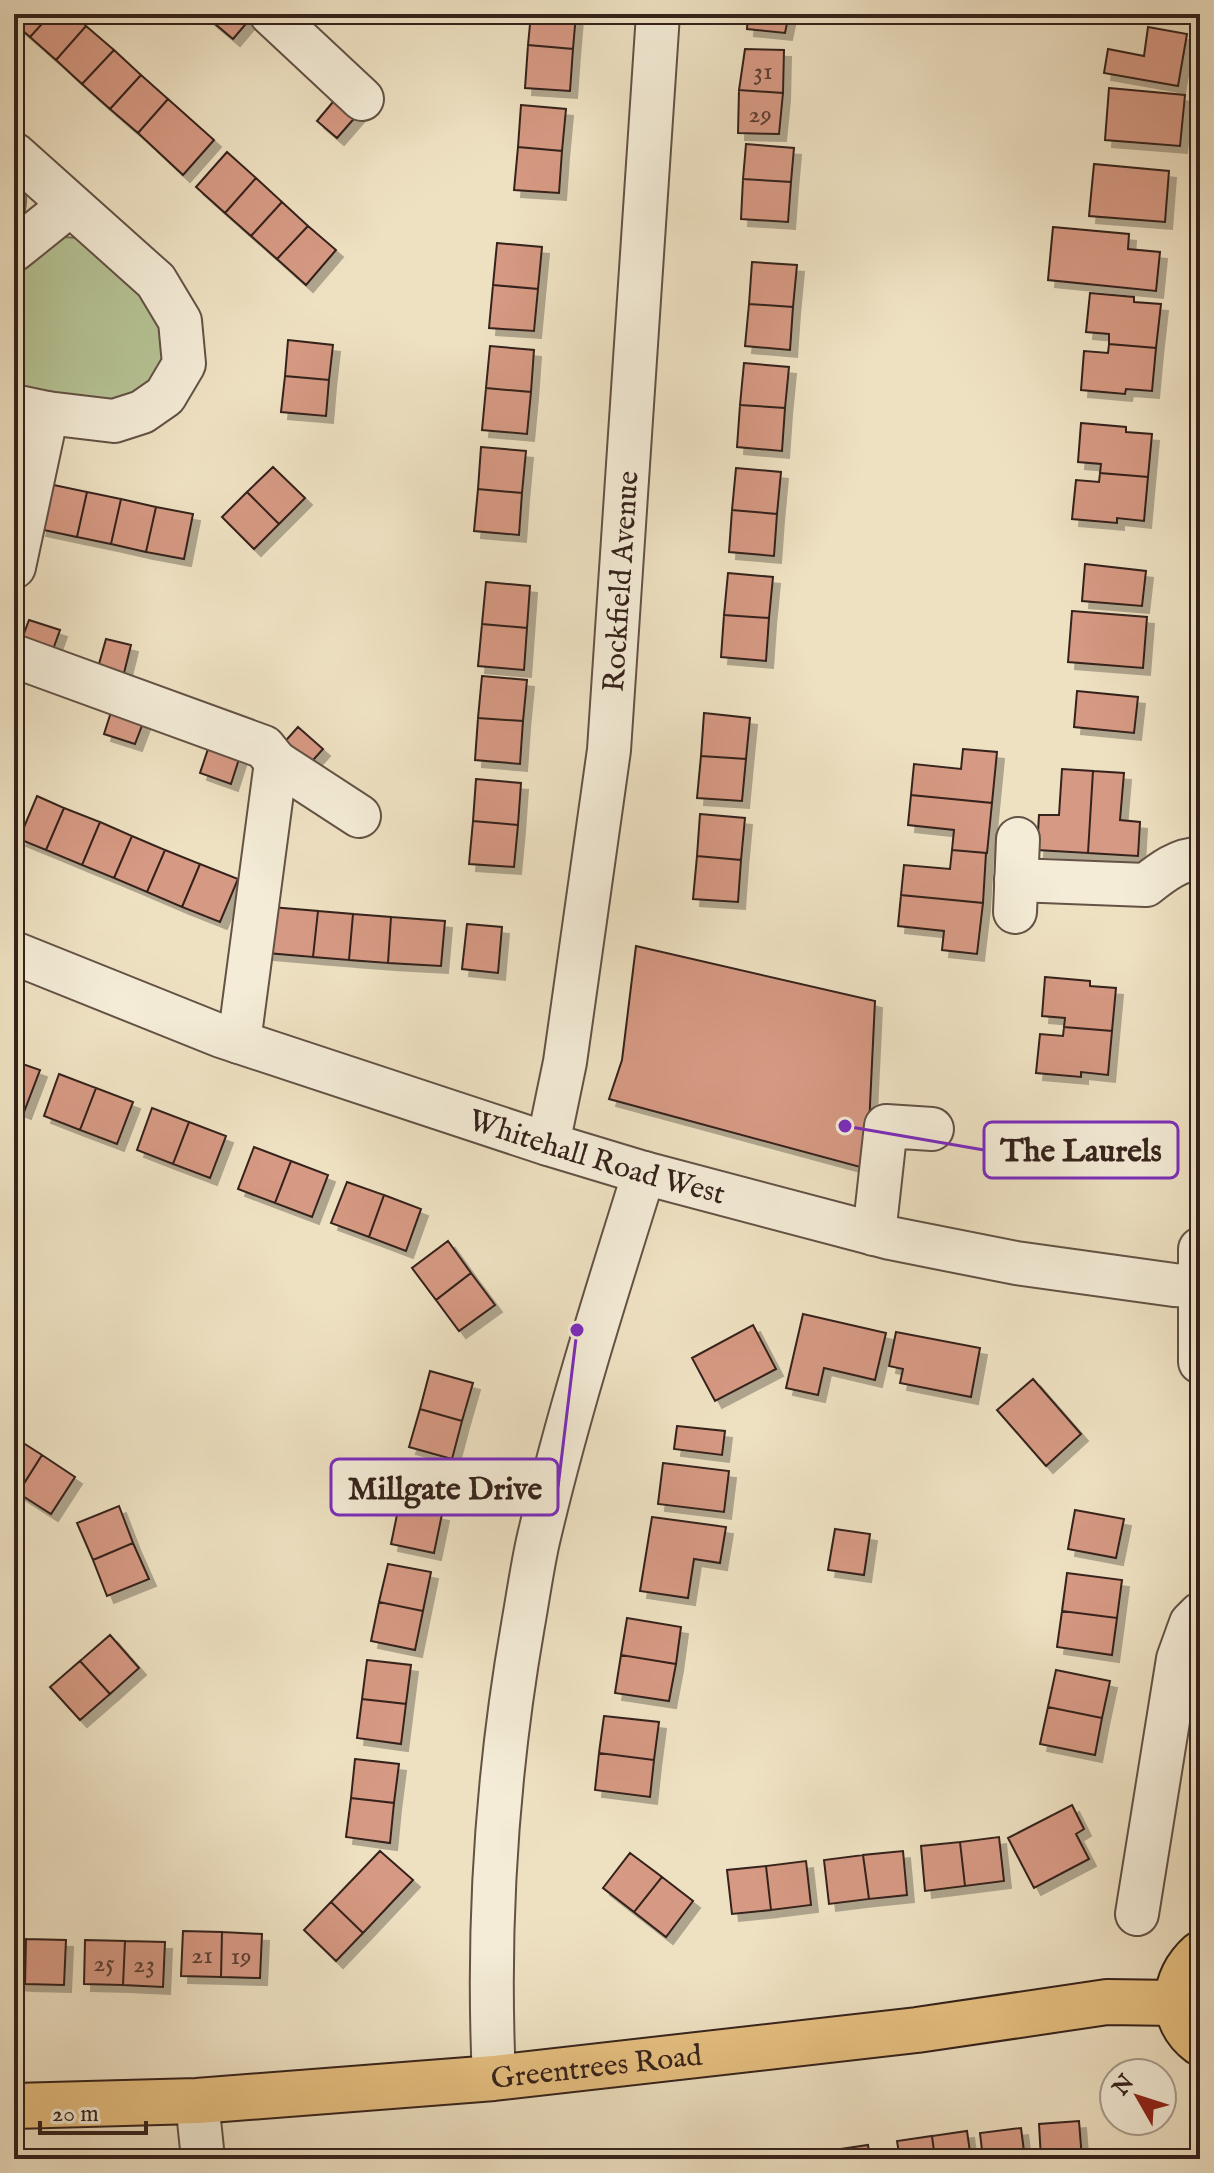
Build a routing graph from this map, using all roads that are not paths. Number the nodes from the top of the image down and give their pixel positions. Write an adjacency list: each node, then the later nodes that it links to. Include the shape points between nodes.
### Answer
1 (271, 14): 3 (street)
2 (658, 14): 17 (street, Rockfield Avenue, via 609,750 565,1062)
3 (362, 99)
4 (14, 154): 5 (street)
5 (70, 205): 6 (street); 7 (street, via 156,281 180,321 184,364 165,396 142,412 114,421)
6 (14, 250)
7 (31, 409): 8 (street)
8 (14, 567)
9 (14, 656): 10 (street, via 264,747)
10 (276, 762): 11 (street); 15 (street)
11 (359, 816)
12 (1018, 839): 13 (street, via 1016,896 1146,885 1165,870)
13 (1200, 859)
14 (14, 953): 15 (street, Whitehall Road West)
15 (239, 1042): 17 (street, Whitehall Road West)
16 (932, 1129): 19 (street, via 886,1126)
17 (548, 1144): 18 (street, Whitehall Road West)
18 (644, 1173): 19 (street, Whitehall Road West); 27 (street, via 538,1542 510,1699 490,1967)
19 (874, 1234): 20 (street, Whitehall Road West, via 1016,1263 1174,1285)
20 (1199, 1268): 21 (street)
21 (1200, 1360)
22 (1200, 1614): 23 (street, via 1191,1623 1178,1659)
23 (1137, 1914)
24 (1200, 1954): 25 (main road, via 1182,1975)
25 (1177, 2003): 26 (main road, via 1179,2017); 27 (main road, Greentrees Road, via 1107,2002 902,2032)
26 (1200, 2043)
27 (494, 2078): 28 (main road, Greentrees Road)
28 (197, 2101): 29 (main road, Greentrees Road); 30 (street)
29 (14, 2106)
30 (203, 2159)

